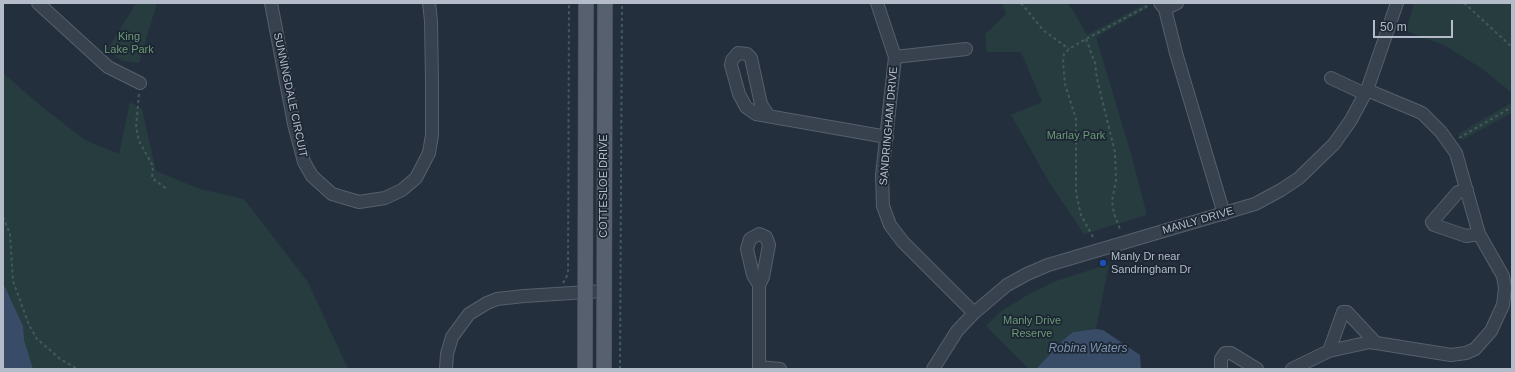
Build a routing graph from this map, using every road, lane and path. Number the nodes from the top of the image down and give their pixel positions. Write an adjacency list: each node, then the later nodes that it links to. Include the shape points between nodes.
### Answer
1 (38, 3): 21 (street, via 108,67)
2 (271, 3): 3 (street, SUNNINGDALE CIRCUIT, via 294,124 304,162 312,176 332,194 359,202 385,198 402,190 416,178 429,153 432,135 432,81)
3 (429, 3)
4 (569, 3): 34 (path, via 568,274)
5 (586, 3): 37 (main road, COTTESLOE DRIVE)
6 (605, 3): 36 (main road, COTTESLOE DRIVE)
7 (622, 3): 46 (path, COTTESLOE DRIVE)
8 (877, 3): 19 (street, SANDRINGHAM DRIVE)
9 (1021, 3): 18 (path, via 1044,30)
10 (1152, 3): 15 (path)
11 (1177, 3): 14 (street)
12 (1397, 3): 22 (street, MANLY DRIVE)
13 (1464, 3): 16 (path)
14 (1163, 6): 29 (street)
15 (1086, 38): 18 (path); 31 (path, via 1095,63 1115,152 1116,180 1112,201)
16 (1512, 47)
17 (966, 49): 19 (street)
18 (1069, 49): 33 (path, via 1064,54 1063,63 1065,84 1076,119 1076,193 1081,215)
19 (895, 57): 25 (street, SANDRINGHAM DRIVE)
20 (1330, 78): 22 (street)
21 (140, 83): 27 (path, via 136,127 139,141 153,166 152,178)
22 (1366, 92): 26 (street, via 1422,113); 29 (street, MANLY DRIVE, via 1334,144 1299,178 1255,204)
23 (1512, 107): 26 (path)
24 (768, 115): 24 (street, via 756,114 746,107 739,94 731,65 738,53 747,54 751,58 762,104); 25 (street)
25 (887, 137): 38 (street, SANDRINGHAM DRIVE, via 882,175 883,206 890,226)
26 (1450, 144): 28 (street, via 1456,153)
27 (168, 190)
28 (1467, 190): 32 (street); 32 (street, via 1458,192 1432,222 1434,225 1466,236)
29 (1224, 214): 38 (street, MANLY DRIVE, via 1048,265 1007,285)
30 (3, 218): 42 (path, via 10,234 13,281 29,325 37,338 60,359)
31 (1120, 229)
32 (1479, 234): 39 (street, via 1503,276 1506,288 1503,305 1491,331 1475,350 1451,355)
33 (1093, 237)
34 (562, 284)
35 (759, 285): 41 (street)
36 (604, 291): 37 (street); 45 (main road, COTTESLOE DRIVE)
37 (585, 292): 43 (street, via 497,299 478,308 462,321 452,337 446,354); 44 (main road, COTTESLOE DRIVE)
38 (974, 313): 48 (street, MANLY DRIVE, via 957,331)
39 (1376, 343): 40 (street, via 1356,344); 40 (street, via 1347,312 1343,312)
40 (1329, 351): 51 (street)
41 (759, 368): 47 (street)
42 (78, 369)
43 (446, 369)
44 (585, 369)
45 (604, 369)
46 (620, 369)
47 (780, 369)
48 (933, 369)
49 (1221, 369): 50 (street, via 1221,359 1225,354 1231,353)
50 (1257, 369)
51 (1292, 369)

